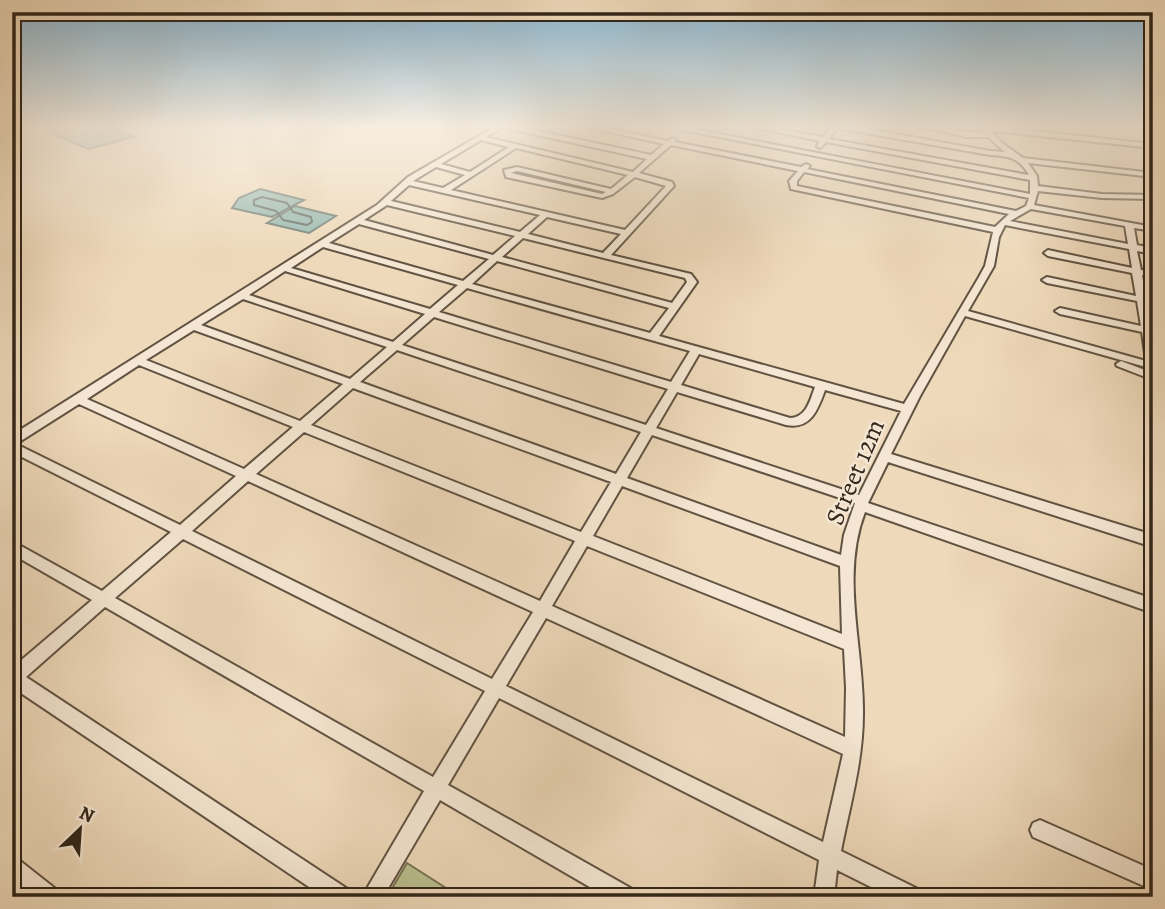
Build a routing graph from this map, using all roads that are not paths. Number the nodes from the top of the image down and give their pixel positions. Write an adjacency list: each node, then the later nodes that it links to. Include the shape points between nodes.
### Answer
1 (429, 168): 17 (street)
2 (449, 168): 13 (street)
3 (480, 168): 13 (street)
4 (610, 168): 14 (street)
5 (641, 168): 14 (street)
6 (795, 168): 12 (street)
7 (886, 168): 15 (street)
8 (925, 168): 15 (street)
9 (959, 168): 20 (street)
10 (1023, 168): 20 (street)
11 (1104, 168): 16 (street)
12 (803, 170): 23 (street); 27 (street, via 791,185)
13 (471, 174): 18 (street)
14 (634, 174): 19 (street); 29 (street, via 670,186)
15 (922, 175): 20 (street)
16 (1153, 175)
17 (407, 182): 18 (street); 22 (street)
18 (444, 191): 24 (street)
19 (612, 191): 19 (street, via 596,196 507,172 517,169)
20 (1033, 192): 21 (street); 23 (street); 26 (street)
21 (1153, 197)
22 (385, 202): 25 (street); 30 (street)
23 (1016, 213): 27 (street)
24 (546, 214): 29 (street); 30 (street)
25 (357, 221): 31 (street); 36 (street)
26 (1129, 225): 28 (street); 32 (street)
27 (1000, 226): 32 (street); 46 (street, Street 12m, via 986,274)
28 (1153, 229)
29 (627, 233): 35 (street)
30 (522, 235): 35 (street); 36 (street)
31 (321, 244): 37 (street); 41 (street)
32 (1133, 247): 33 (street); 38 (street)
33 (1153, 251)
34 (1048, 253): 38 (street)
35 (606, 256): 44 (street, via 688,276 692,282)
36 (496, 258): 41 (street); 44 (street)
37 (284, 268): 42 (street); 47 (street)
38 (1138, 272): 39 (street); 43 (street)
39 (1153, 275)
40 (1047, 280): 43 (street)
41 (465, 285): 47 (street); 50 (street)
42 (241, 295): 48 (street); 51 (street)
43 (1148, 301): 49 (street)
44 (673, 306): 50 (street)
45 (1060, 311): 49 (street)
46 (962, 312): 53 (street); 61 (street, Street 12m)
47 (432, 314): 51 (street); 59 (street)
48 (193, 326): 54 (street); 57 (street)
49 (1150, 331): 55 (street)
50 (653, 337): 52 (street)
51 (395, 346): 57 (street); 63 (street)
52 (696, 350): 58 (street); 59 (street)
53 (1092, 351): 55 (street); 56 (street)
54 (138, 361): 60 (street); 62 (street)
55 (1152, 366)
56 (1153, 377)
57 (352, 383): 62 (street); 68 (street)
58 (821, 385): 59 (street, via 806,420 799,424); 61 (street)
59 (673, 388): 63 (street)
60 (78, 399): 64 (street); 67 (street)
61 (907, 409): 66 (street, Street 12m)
62 (302, 426): 67 (street); 71 (street)
63 (648, 430): 68 (street); 69 (street)
64 (12, 441)
65 (12, 447): 70 (street)
66 (884, 456): 69 (street, Street 12m); 72 (street)
67 (247, 475): 70 (street); 77 (street)
68 (618, 480): 71 (street); 74 (street)
69 (862, 504): 74 (street, Street 12m); 76 (street)
70 (182, 532): 75 (street); 80 (street)
71 (584, 539): 77 (street); 78 (street)
72 (1153, 541)
73 (12, 547): 75 (street)
74 (848, 564): 78 (street, Street 12m)
75 (103, 600): 79 (street); 82 (street)
76 (1153, 606)
77 (542, 609): 80 (street); 81 (street)
78 (851, 645): 81 (street, Street 12m, via 855,695)
79 (13, 678): 88 (street)
80 (496, 688): 82 (street); 84 (street)
81 (852, 749): 84 (street, Street 12m)
82 (436, 789): 89 (street); 90 (street)
83 (1040, 830): 86 (street)
84 (830, 855): 91 (street, Street 12m); 92 (street)
85 (12, 867): 87 (street)
86 (1153, 880)
87 (50, 897)
88 (342, 897)
89 (372, 897)
90 (627, 897)
91 (824, 897)
92 (913, 897)

